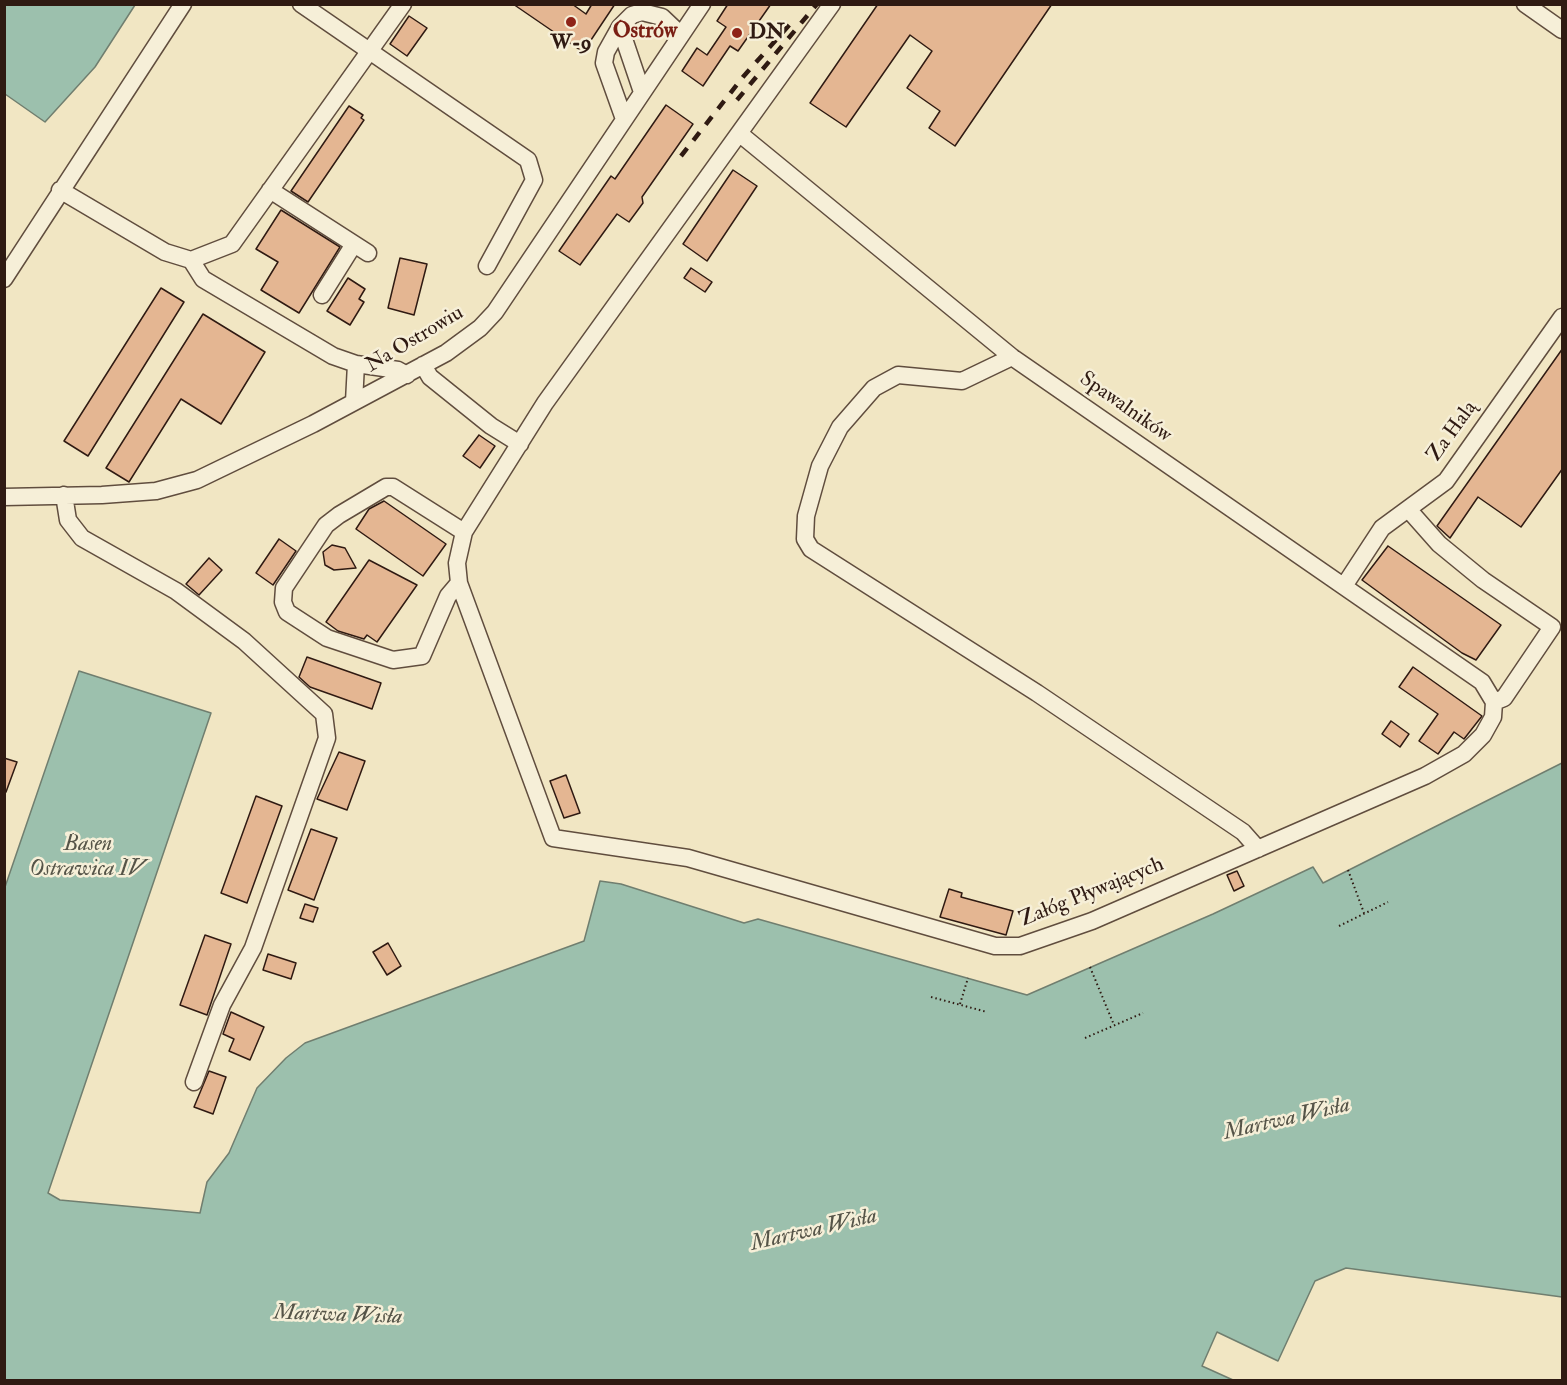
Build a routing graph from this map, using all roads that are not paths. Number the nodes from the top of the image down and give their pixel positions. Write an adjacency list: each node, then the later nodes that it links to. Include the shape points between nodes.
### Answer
1 (183, 4): 14 (street)
2 (301, 4): 10 (street)
3 (403, 4): 10 (street)
4 (702, 4): 9 (street, Na Ostrowiu)
5 (832, 4): 13 (street)
6 (1525, 4): 7 (street)
7 (1561, 25)
8 (620, 27): 9 (street, via 632,15 642,12 662,17); 11 (street); 12 (street, via 606,51 604,63)
9 (681, 35): 11 (street, Na Ostrowiu)
10 (369, 51): 15 (street); 19 (street, via 528,160 534,180)
11 (642, 92): 12 (street, Na Ostrowiu)
12 (624, 119): 25 (street, Na Ostrowiu, via 495,312 480,328)
13 (740, 134): 23 (street, Spawalników); 28 (street)
14 (60, 190): 18 (street, via 165,252); 20 (street)
15 (270, 190): 16 (street); 18 (street, via 232,244)
16 (354, 244): 17 (street); 21 (street)
17 (368, 253)
18 (191, 260): 24 (street, via 203,279 333,356)
19 (488, 266)
20 (7, 270)
21 (322, 295)
22 (1563, 317): 31 (street, Za Halą, via 1446,481)
23 (1012, 357): 34 (street, Spawalników); 36 (street, via 962,381 898,375 874,388 840,428 820,466 806,516 805,539 811,549 1037,693 1243,832)
24 (356, 364): 26 (street); 27 (street)
25 (423, 365): 26 (street, Na Ostrowiu); 28 (street, via 430,377)
26 (407, 375): 27 (street, Na Ostrowiu)
27 (354, 402): 29 (street, Na Ostrowiu, via 197,480 156,491)
28 (520, 444): 32 (street)
29 (64, 495): 30 (street, Na Ostrowiu); 37 (street, via 68,520 82,538 186,598 244,641 324,714 327,738 253,948 222,1005)
30 (4, 497)
31 (1408, 509): 34 (street, Za Halą, via 1382,528); 35 (street, via 1456,559 1552,627 1504,698)
32 (464, 532): 33 (street, via 457,563); 33 (street, via 393,487 386,487 326,525 284,588 283,602 286,612 327,638 393,660 422,656 448,596)
33 (459, 584): 36 (street, Załóg Pływających, via 553,838 688,858 995,946 1020,946 1092,921)
34 (1344, 586): 35 (street, Spawalników, via 1482,682)
35 (1494, 702): 36 (street, Załóg Pływających, via 1483,735 1464,754 1425,776)
36 (1258, 849)
37 (194, 1082)

